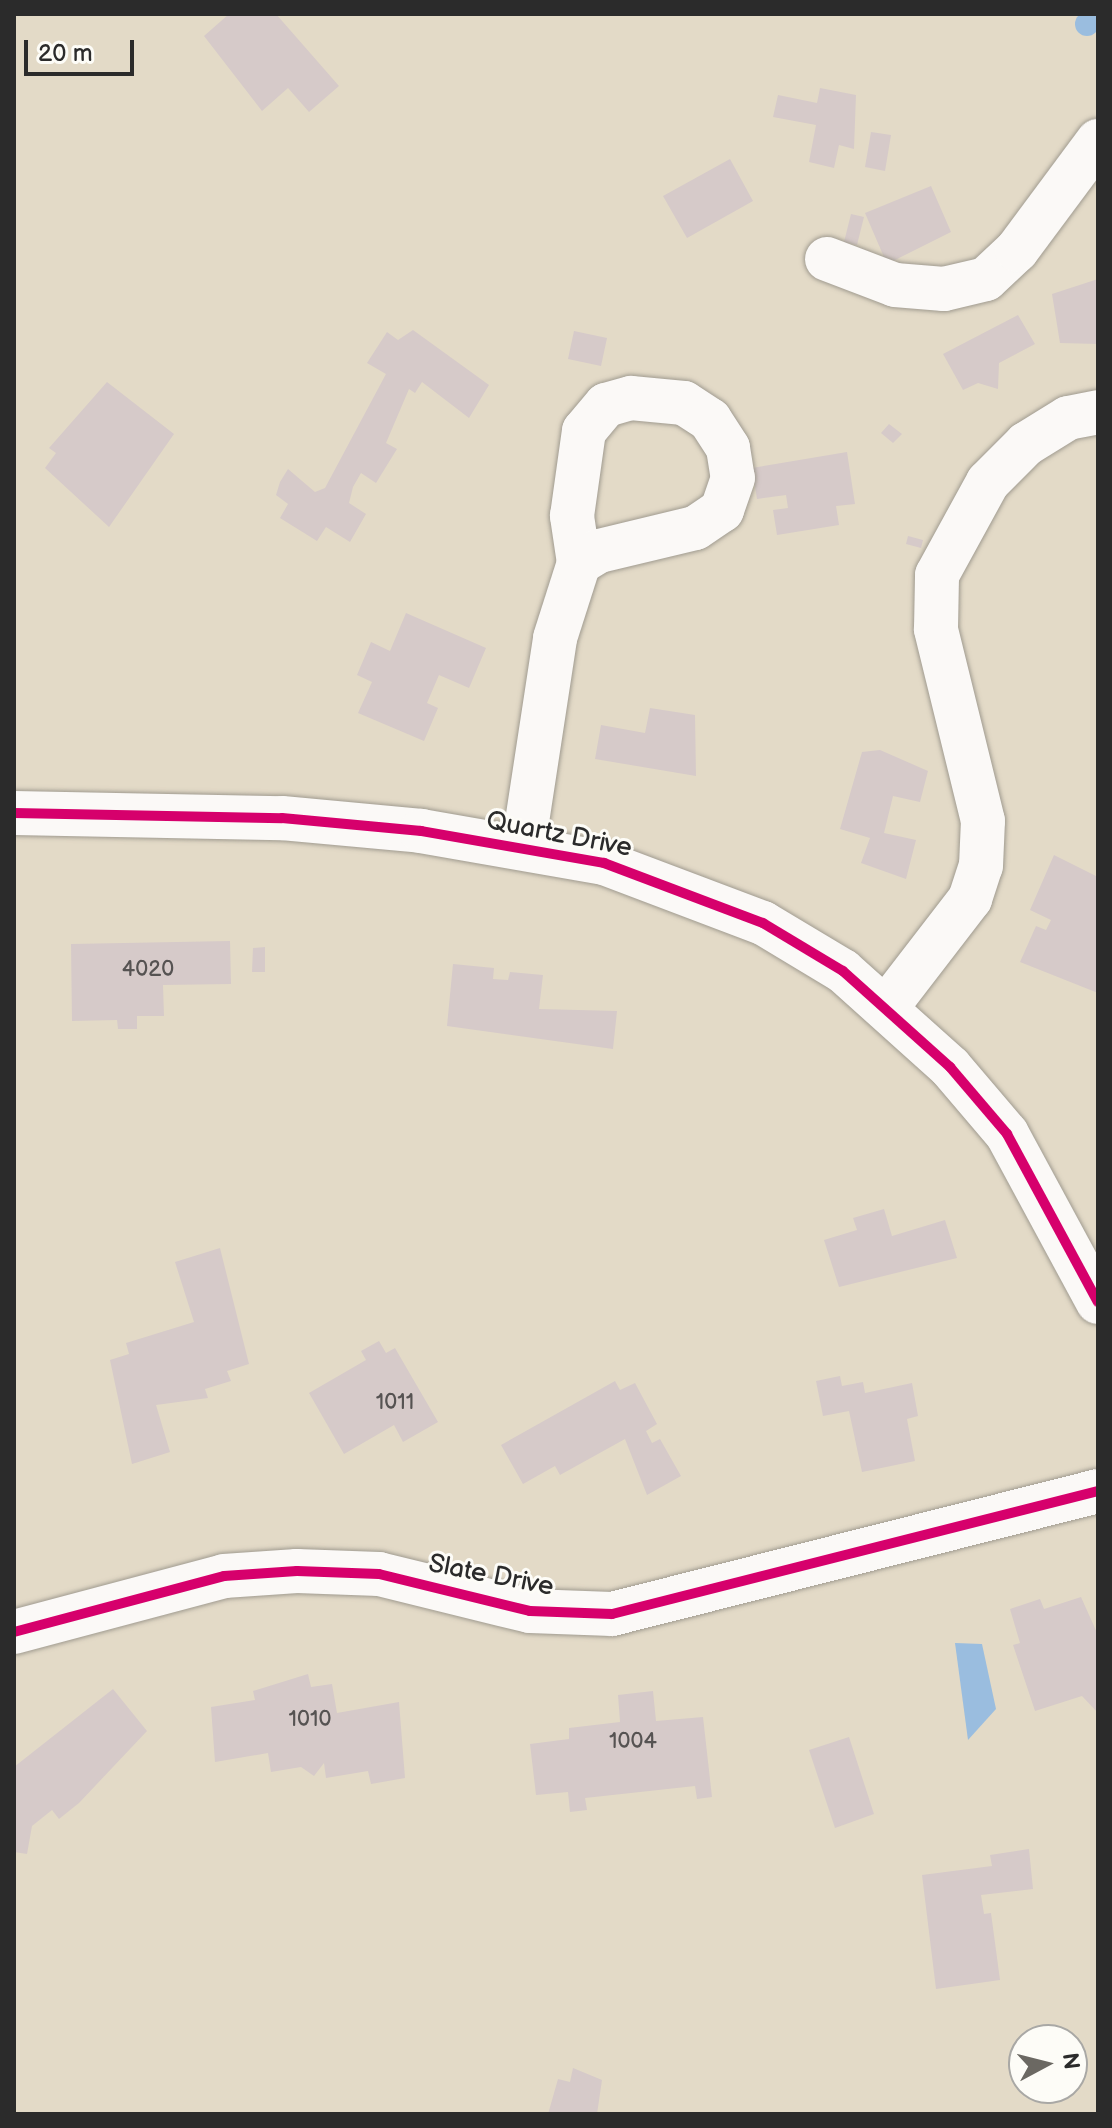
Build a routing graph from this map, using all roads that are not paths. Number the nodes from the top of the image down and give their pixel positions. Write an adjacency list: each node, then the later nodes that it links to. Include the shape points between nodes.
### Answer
1 (1098, 141): 2 (street, via 1017,250 986,279 944,289 895,285)
2 (827, 259)
3 (1098, 412): 7 (street, via 1068,418 1026,444 988,482 937,575 936,629 983,821 981,866 970,899)
4 (579, 563): 6 (street, via 555,638)
5 (14, 813): 6 (street, Quartz Drive, via 282,818)
6 (523, 848): 7 (street, Quartz Drive, via 604,863 691,891 763,923 843,971)
7 (886, 1008): 8 (street, Quartz Drive, via 1007,1134)
8 (1098, 1302)
9 (1098, 1491): 10 (street, Slate Drive, via 612,1614 530,1611 379,1574 297,1571 209,1579)
10 (14, 1632)

